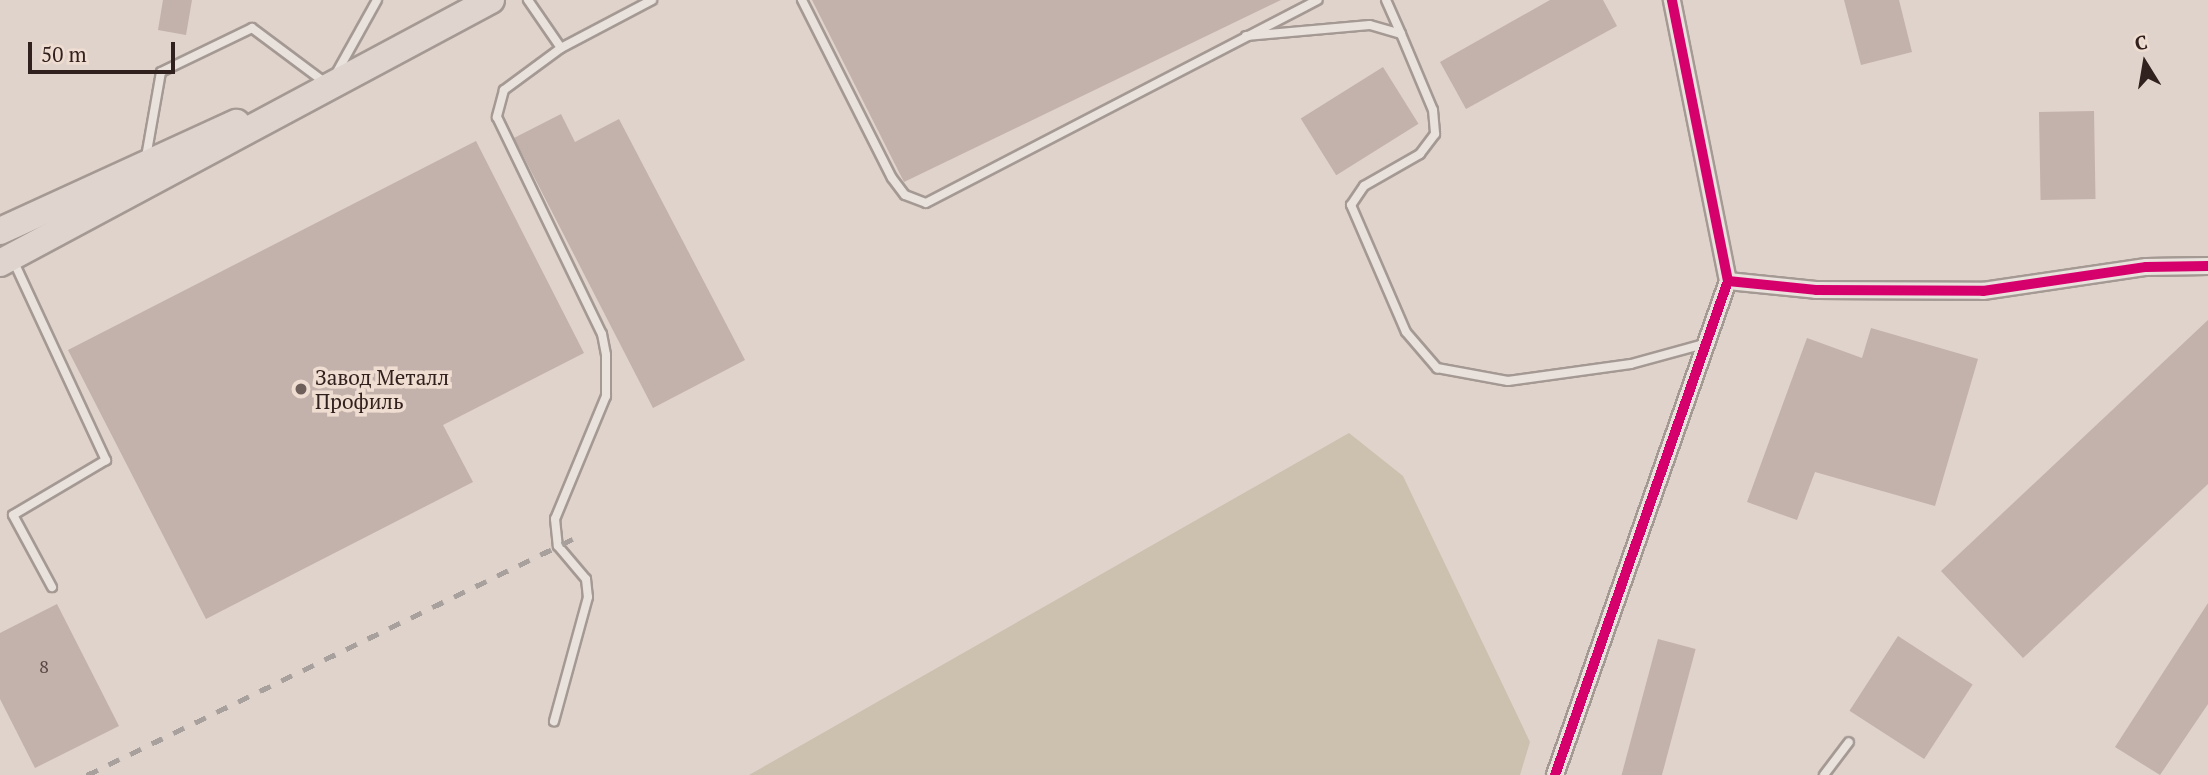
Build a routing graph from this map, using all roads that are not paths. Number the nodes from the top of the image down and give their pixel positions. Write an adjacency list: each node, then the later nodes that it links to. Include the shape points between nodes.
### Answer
1 (377, 0): 12 (lane, via 361,38)
2 (491, 0): 12 (main road)
3 (528, 0): 11 (lane)
4 (652, 0): 11 (lane)
5 (802, 0): 10 (lane, via 892,178 905,195 926,203)
6 (1318, 0): 10 (lane)
7 (1386, 0): 9 (lane)
8 (1672, 0): 17 (street)
9 (1401, 34): 10 (lane, via 1370,25); 18 (lane, via 1433,110 1436,134 1420,154 1364,186 1351,205 1421,355 1456,376 1508,381 1631,364)
10 (1246, 36)
11 (561, 48): 20 (lane, via 504,90 496,106 606,355 606,396 555,519 558,546 586,579 588,597)
12 (328, 85): 13 (main road); 13 (lane, via 251,28 161,72); 15 (main road, via 158,184)
13 (145, 160): 14 (main road)
14 (0, 231)
15 (6, 260): 19 (lane, via 106,460 13,514)
16 (2208, 266): 17 (street, via 2146,267 1983,291 1816,290)
17 (1728, 281): 18 (street)
18 (1709, 342): 22 (street)
19 (52, 587)
20 (554, 721)
21 (1849, 742): 23 (lane)
22 (1555, 775)
23 (1824, 775)

